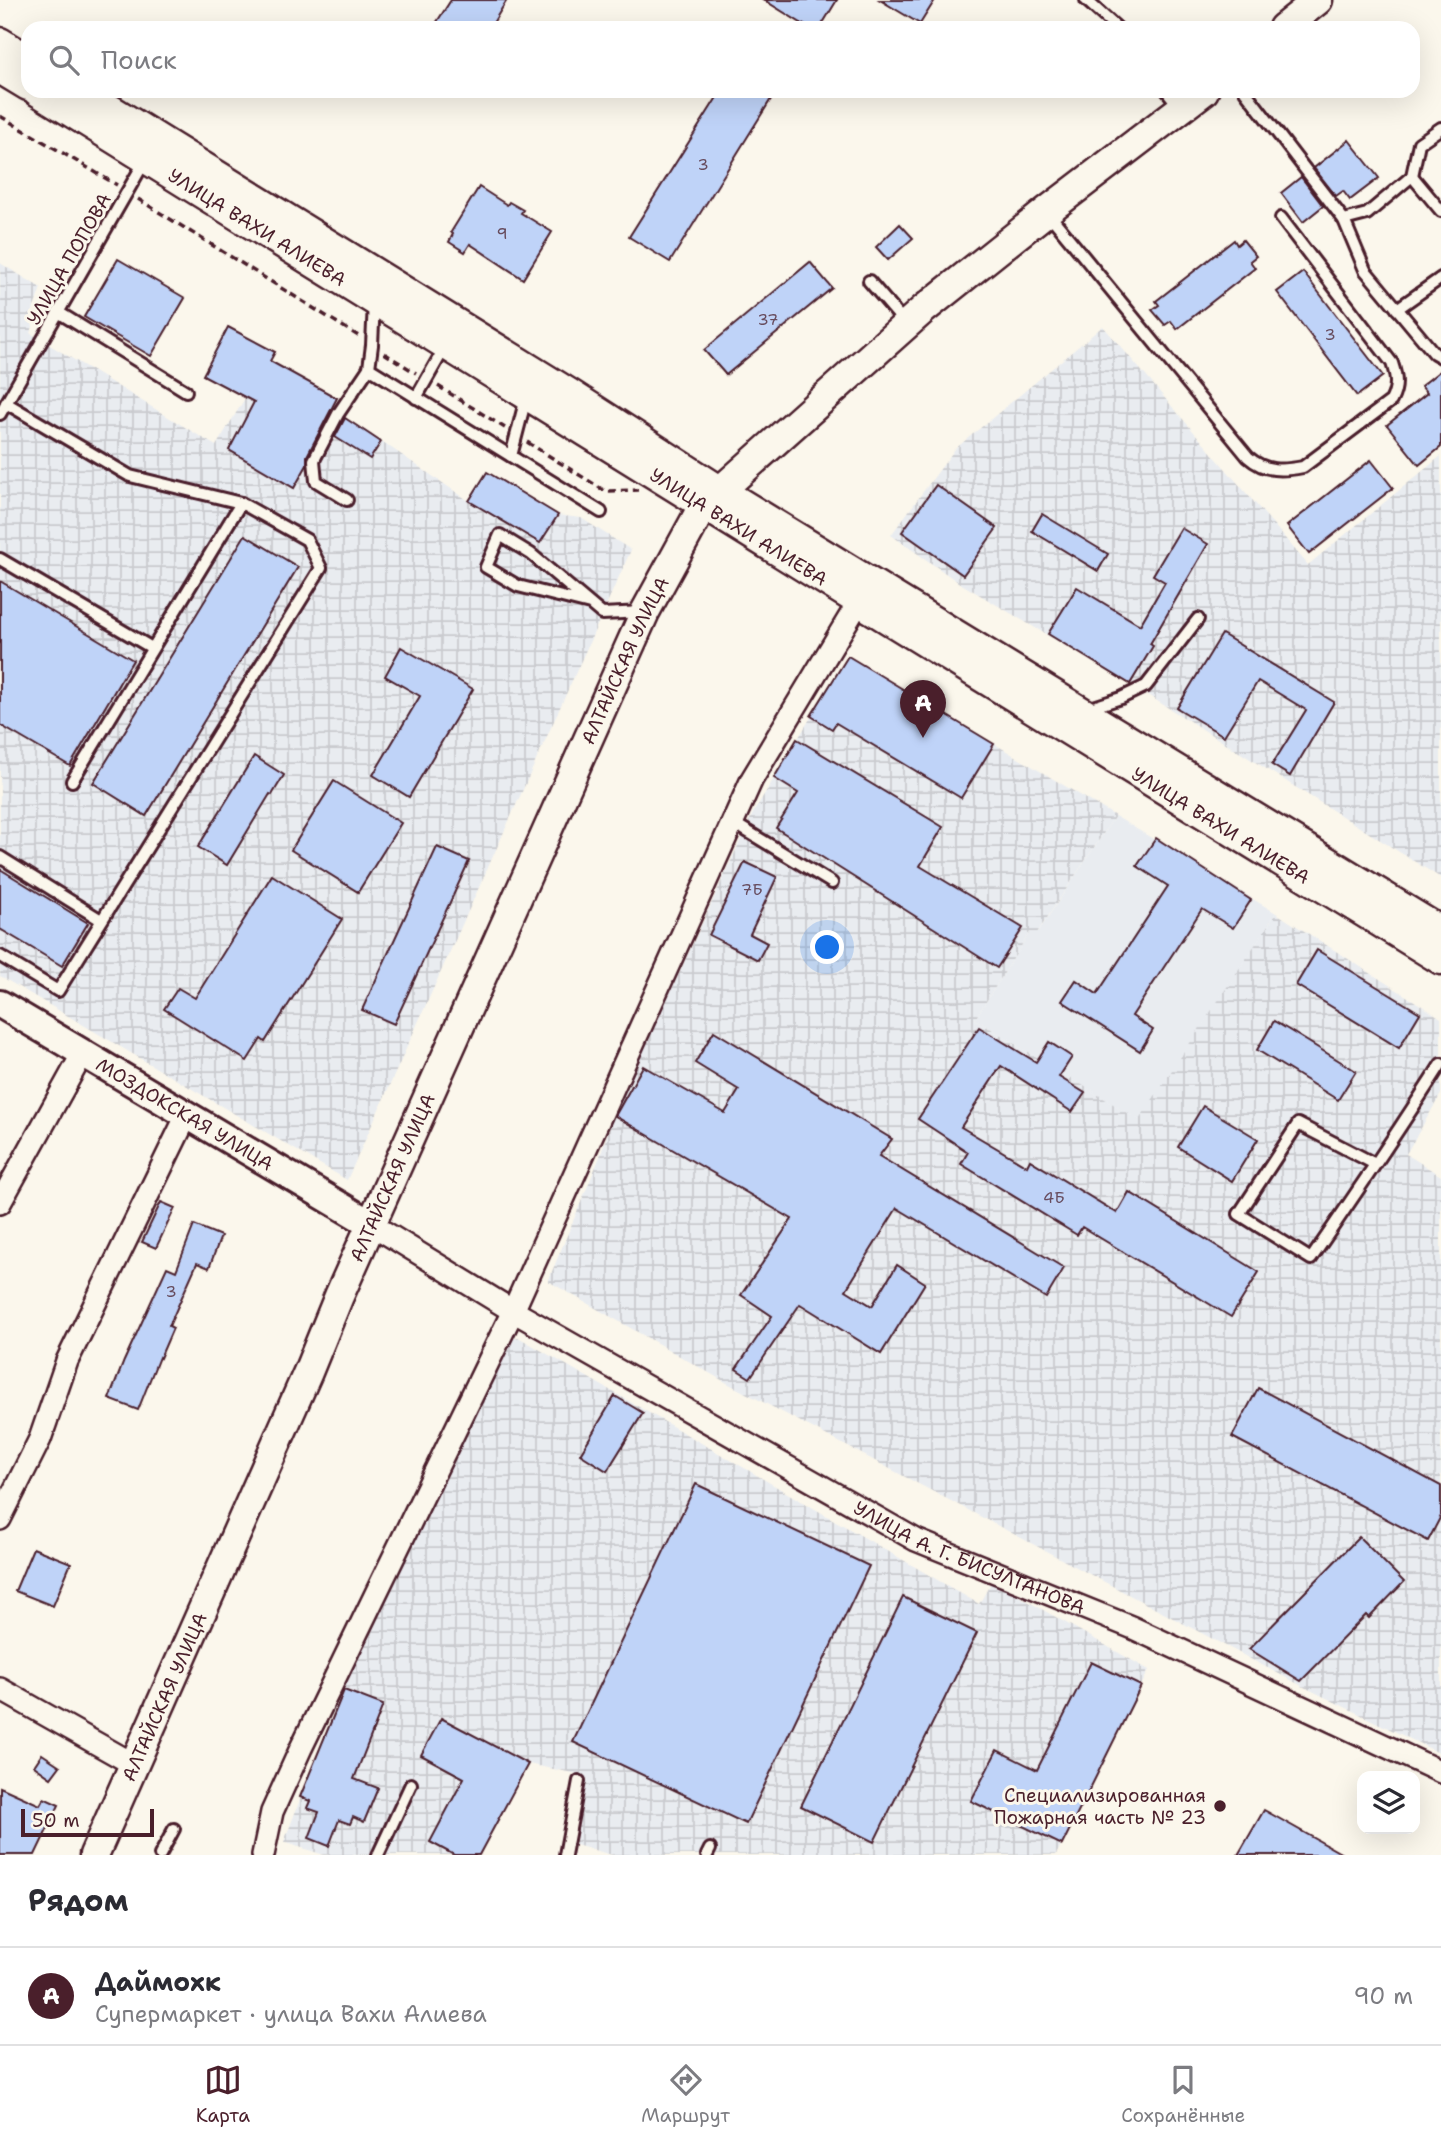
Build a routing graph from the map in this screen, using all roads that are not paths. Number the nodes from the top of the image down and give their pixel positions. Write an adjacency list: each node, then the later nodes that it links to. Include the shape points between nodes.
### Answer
1 (1086, 0): 3 (lane)
2 (1318, 0): 4 (main road)
3 (1109, 21)
4 (1292, 21)
5 (0, 42): 6 (main road)
6 (21, 55)
7 (1, 70): 8 (main road)
8 (21, 82)
9 (48, 98): 14 (main road, УЛИЦА ВАХИ АЛИЕВА)
10 (91, 98): 35 (main road, УЛИЦА ВАХИ АЛИЕВА, via 569,393)
11 (1250, 98): 19 (lane)
12 (1174, 100): 16 (main road, АЛТАЙСКАЯ УЛИЦА)
13 (1441, 128): 15 (lane, via 1419,143)
14 (146, 159): 22 (main road, УЛИЦА ВАХИ АЛИЕВА); 24 (lane, УЛИЦА ПОПОВА)
15 (1412, 176): 17 (lane); 19 (lane, via 1367,214)
16 (1047, 211): 18 (lane, via 1248,457 1257,465 1285,471 1303,467 1391,401 1397,378 1392,363); 25 (main road, АЛТАЙСКАЯ УЛИЦА)
17 (1441, 211)
18 (1281, 218)
19 (1344, 220): 23 (lane, via 1365,270)
20 (1441, 278): 23 (lane)
21 (869, 281): 25 (lane)
22 (374, 300): 26 (main road, УЛИЦА ВАХИ АЛИЕВА); 28 (lane)
23 (1397, 309): 27 (lane)
24 (58, 312): 29 (lane); 32 (lane, УЛИЦА ПОПОВА)
25 (907, 325): 35 (main road, АЛТАЙСКАЯ УЛИЦА)
26 (447, 345): 30 (main road, УЛИЦА ВАХИ АЛИЕВА); 31 (lane)
27 (1441, 356)
28 (369, 368): 31 (lane); 36 (lane, via 314,460 316,481)
29 (186, 391)
30 (527, 395): 34 (lane); 35 (main road, УЛИЦА ВАХИ АЛИЕВА)
31 (416, 398): 34 (lane)
32 (6, 403): 33 (lane, УЛИЦА ПОПОВА); 37 (lane, via 130,476)
33 (0, 414)
34 (510, 456): 38 (lane)
35 (712, 498): 40 (main road, УЛИЦА ВАХИ АЛИЕВА); 42 (main road, АЛТАЙСКАЯ УЛИЦА); 45 (main road, УЛИЦА ВАХИ АЛИЕВА)
36 (347, 500)
37 (240, 503): 44 (lane); 50 (lane, via 306,540 321,568)
38 (601, 512)
39 (0, 559): 44 (lane)
40 (860, 600): 47 (street, via 752,779); 53 (main road, УЛИЦА ВАХИ АЛИЕВА)
41 (590, 604): 41 (lane, via 518,586 486,566 500,535 531,554); 42 (lane, via 602,614)
42 (645, 612): 60 (main road, АЛТАЙСКАЯ УЛИЦА)
43 (1198, 619): 45 (lane, via 1146,686)
44 (152, 648): 46 (lane)
45 (1082, 710): 51 (main road, УЛИЦА ВАХИ АЛИЕВА)
46 (72, 781)
47 (732, 822): 49 (lane); 61 (street)
48 (0, 857): 50 (lane)
49 (832, 883)
50 (101, 920): 52 (lane, via 58,992)
51 (1441, 931)
52 (0, 956)
53 (1441, 960)
54 (0, 1004): 55 (street, МОЗДОКСКАЯ УЛИЦА)
55 (83, 1053): 57 (street, МОЗДОКСКАЯ УЛИЦА); 59 (street)
56 (1441, 1064): 58 (lane)
57 (187, 1115): 60 (street, МОЗДОКСКАЯ УЛИЦА); 62 (street, via 67,1361 40,1439)
58 (1376, 1164): 58 (lane, via 1311,1259 1239,1214 1298,1124)
59 (0, 1203)
60 (371, 1224): 61 (street, УЛИЦА А. Г. БИСУЛТАНОВА); 64 (main road, АЛТАЙСКАЯ УЛИЦА)
61 (513, 1311): 65 (street, УЛИЦА А. Г. БИСУЛТАНОВА, via 916,1540 1131,1627); 71 (street, via 301,1748 272,1812)
62 (0, 1519)
63 (0, 1689): 64 (street)
64 (133, 1764): 69 (main road, АЛТАЙСКАЯ УЛИЦА)
65 (1441, 1772)
66 (579, 1781): 73 (lane)
67 (411, 1784): 72 (lane)
68 (174, 1829): 70 (lane)
69 (94, 1855)
70 (160, 1855)
71 (263, 1855)
72 (378, 1855)
73 (565, 1855)

